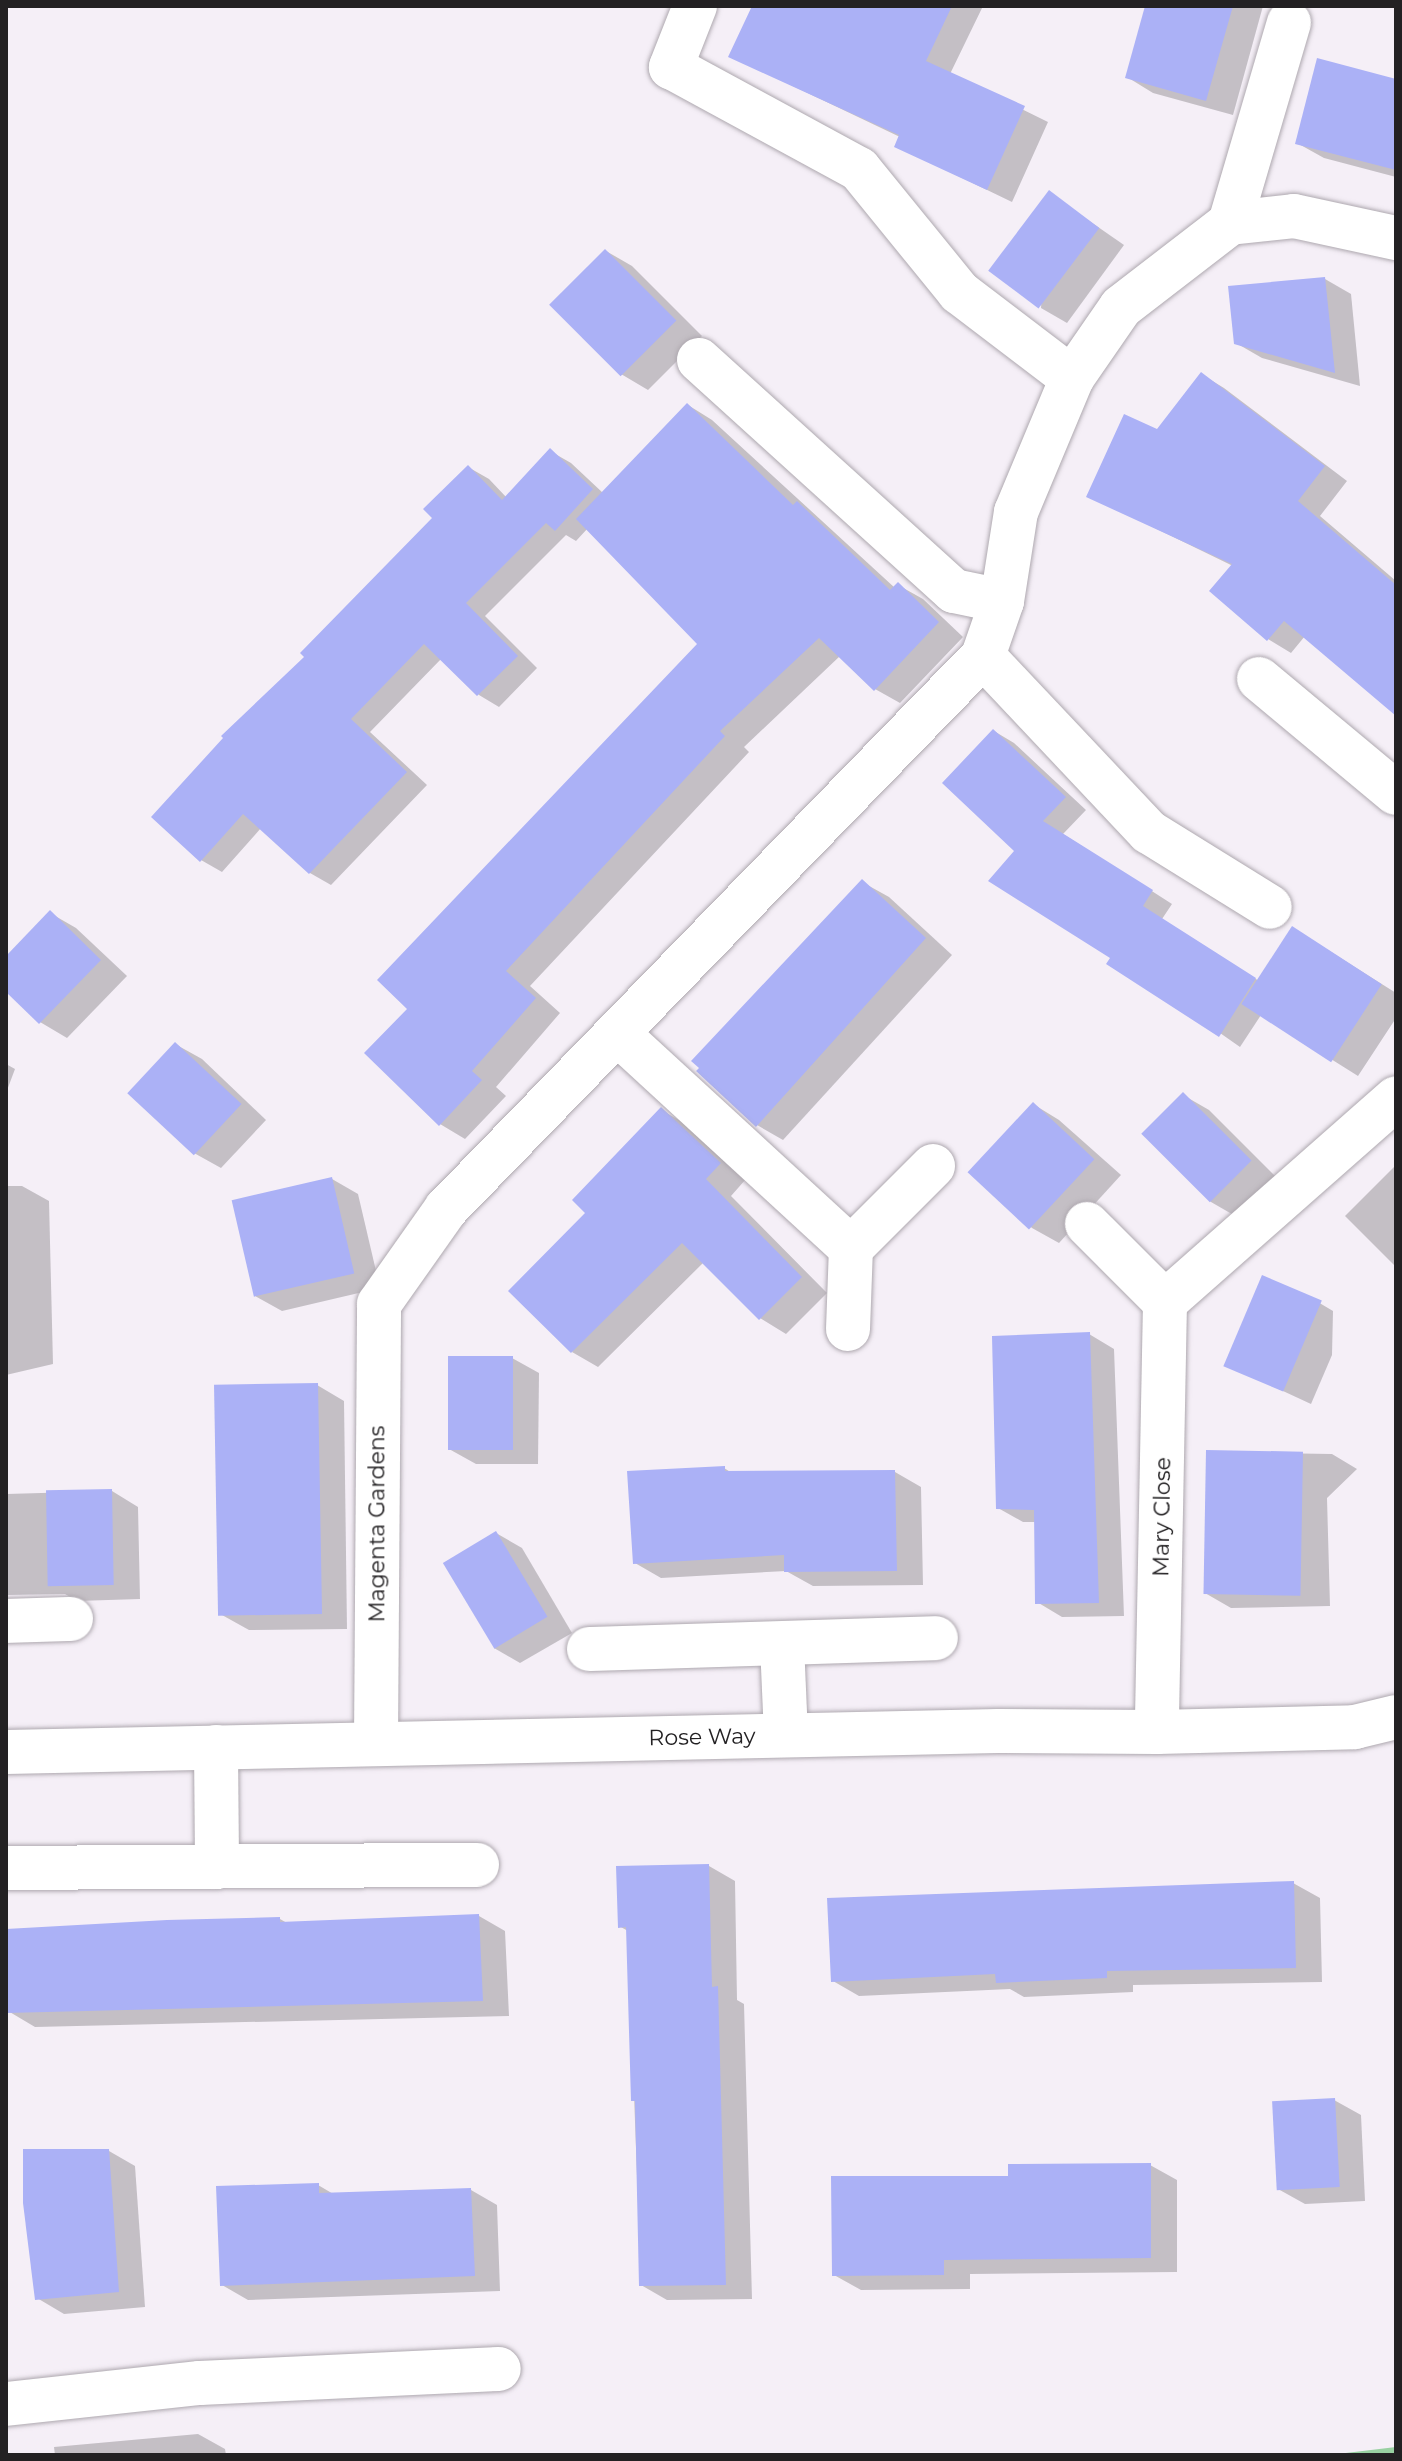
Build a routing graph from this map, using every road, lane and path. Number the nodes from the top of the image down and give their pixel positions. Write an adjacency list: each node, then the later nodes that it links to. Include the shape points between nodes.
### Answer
1 (695, 6): 6 (street, via 671,67 859,169 959,292)
2 (1289, 22): 3 (street)
3 (1230, 223): 4 (street, via 1294,216); 6 (street, via 1121,307)
4 (1396, 238)
5 (699, 360): 7 (street, via 954,591)
6 (1072, 378): 7 (street, via 1016,512)
7 (1002, 601): 8 (street)
8 (983, 656): 11 (street, via 1149,832); 12 (street)
9 (1259, 679): 10 (street)
10 (1396, 793)
11 (1270, 907)
12 (617, 1033): 16 (street); 27 (street, Magenta Gardens, via 446,1209 379,1304)
13 (1396, 1098): 17 (street)
14 (933, 1166): 16 (street)
15 (1087, 1224): 17 (street)
16 (851, 1248): 18 (street)
17 (1165, 1302): 25 (street, Mary Close)
18 (848, 1329)
19 (71, 1619): 20 (street)
20 (6, 1621)
21 (936, 1638): 22 (street)
22 (782, 1644): 23 (street); 26 (street)
23 (589, 1649)
24 (1396, 1717): 25 (street, Rose Way, via 1355,1727)
25 (1157, 1732): 26 (street, Rose Way)
26 (786, 1735): 27 (street, Rose Way)
27 (376, 1744): 28 (street, Rose Way)
28 (216, 1747): 29 (street, Rose Way); 31 (street)
29 (6, 1752)
30 (477, 1865): 31 (street)
31 (217, 1867): 32 (street)
32 (7, 1868)
33 (499, 2369): 34 (street, via 200,2383)
34 (6, 2404)

